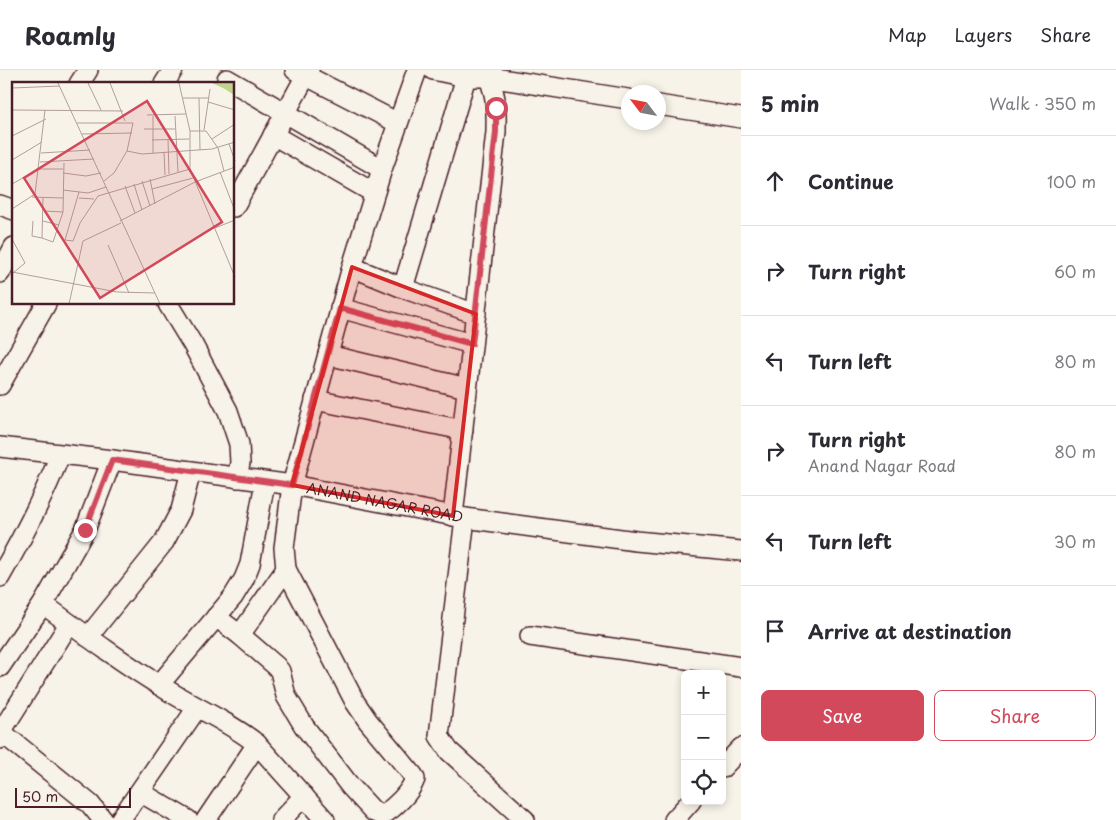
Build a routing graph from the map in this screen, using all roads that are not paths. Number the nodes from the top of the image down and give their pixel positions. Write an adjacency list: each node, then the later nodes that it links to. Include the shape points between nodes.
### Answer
1 (88, 70): 8 (street)
2 (173, 70): 9 (street)
3 (417, 70): 15 (street)
4 (433, 70): 7 (street)
5 (303, 72): 13 (street); 15 (street)
6 (489, 73): 7 (street); 11 (street); 30 (street, via 494,92 496,132)
7 (466, 77): 26 (street)
8 (81, 82)
9 (165, 82)
10 (235, 82): 13 (street)
11 (621, 98)
12 (666, 106): 14 (street)
13 (285, 113): 16 (street); 17 (street)
14 (741, 118)
15 (398, 123): 17 (street)
16 (273, 135): 18 (street); 19 (street)
17 (382, 170): 19 (street)
18 (239, 182): 20 (street)
19 (374, 193): 24 (street)
20 (235, 202)
21 (0, 205): 22 (street)
22 (12, 209)
23 (12, 251): 25 (street)
24 (352, 266): 26 (street); 29 (street)
25 (0, 273)
26 (403, 288): 30 (street)
27 (45, 305): 33 (street)
28 (169, 305): 41 (street, via 194,345 228,411 239,444)
29 (340, 308): 31 (street); 32 (street)
30 (476, 314): 31 (street)
31 (472, 344): 34 (street)
32 (328, 355): 34 (street); 35 (street)
33 (0, 385)
34 (467, 388): 36 (street)
35 (315, 400): 36 (street); 43 (street)
36 (463, 430): 44 (street)
37 (0, 447): 38 (street, ANAND NAGAR ROAD)
38 (60, 455): 39 (street, ANAND NAGAR ROAD); 47 (street, via 30,524)
39 (112, 460): 40 (street, ANAND NAGAR ROAD); 48 (street, via 85,530)
40 (191, 471): 41 (street, ANAND NAGAR ROAD); 53 (street, via 181,510 164,542)
41 (237, 478): 42 (street, ANAND NAGAR ROAD)
42 (266, 482): 43 (street, ANAND NAGAR ROAD); 49 (street, via 250,564 233,597)
43 (292, 485): 44 (street, ANAND NAGAR ROAD); 46 (street, via 284,548)
44 (459, 517): 45 (street, ANAND NAGAR ROAD, via 636,541); 71 (street, via 439,736 449,751)
45 (741, 551)
46 (286, 569): 51 (street); 51 (street, via 355,702 415,779 388,812 383,815 374,812 350,786 304,726 286,696 280,671)
47 (0, 577)
48 (43, 604): 50 (street); 54 (street)
49 (216, 617): 51 (street); 56 (street)
50 (69, 624): 53 (street); 58 (street)
51 (240, 635)
52 (530, 636): 55 (street)
53 (88, 638): 56 (street)
54 (0, 667)
55 (741, 667)
56 (159, 685): 57 (street)
57 (197, 708): 59 (street, via 244,733); 62 (street)
58 (0, 734): 65 (street, via 90,804)
59 (257, 744): 63 (street); 68 (street)
60 (741, 748): 61 (street)
61 (726, 764)
62 (140, 792): 66 (street); 67 (street)
63 (304, 796): 69 (street); 70 (street)
64 (687, 805): 72 (street)
65 (103, 820)
66 (120, 820)
67 (188, 820)
68 (206, 820)
69 (281, 820)
70 (326, 820)
71 (525, 820)
72 (674, 820)

